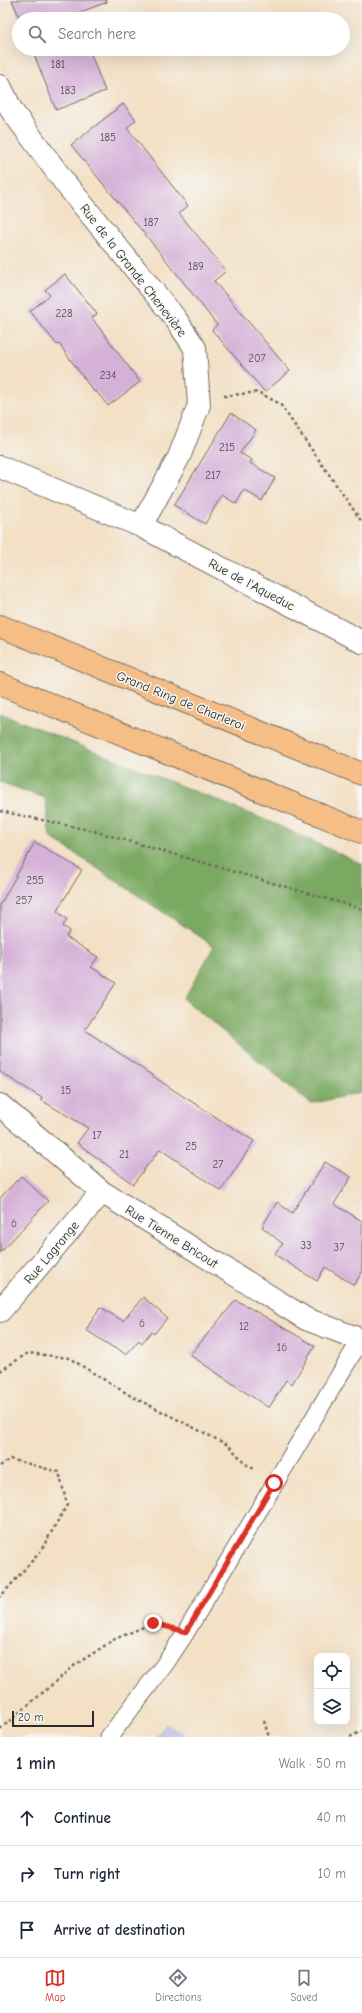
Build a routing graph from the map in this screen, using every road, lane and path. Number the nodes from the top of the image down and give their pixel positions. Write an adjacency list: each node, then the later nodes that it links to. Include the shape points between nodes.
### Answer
1 (0, 86): 2 (street, Rue de la Grande Chenevière, via 12,112 65,184 175,318 195,348)
2 (199, 405): 4 (path, via 226,395 258,392 280,404); 5 (street, Rue de la Grande Chenevière, via 180,457)
3 (0, 467): 5 (street)
4 (362, 522)
5 (141, 526): 7 (street, Rue de l'Aqueduc)
6 (0, 626): 9 (highway, Grand Ring de Charleroi)
7 (362, 642)
8 (0, 684): 11 (highway)
9 (362, 774)
10 (0, 811): 12 (path, via 94,831)
11 (362, 832)
12 (362, 909)
13 (0, 1105): 14 (street, Rue Tienne Bricout)
14 (102, 1192): 15 (street, Rue Lagrange); 16 (street, Rue Tienne Bricout, via 306,1319)
15 (0, 1311)
16 (361, 1339): 19 (lane)
17 (0, 1371): 19 (path, via 28,1353 69,1358 131,1396 228,1445 247,1465)
18 (0, 1466): 20 (path, via 10,1459 59,1472 67,1504 40,1552)
19 (274, 1483): 21 (lane)
20 (0, 1597)
21 (186, 1632): 23 (path, via 153,1623 115,1639 74,1666); 25 (lane)
22 (264, 1720): 26 (path)
23 (0, 1730)
24 (362, 1730): 27 (path)
25 (109, 1737)
26 (269, 1737)
27 (350, 1737)

